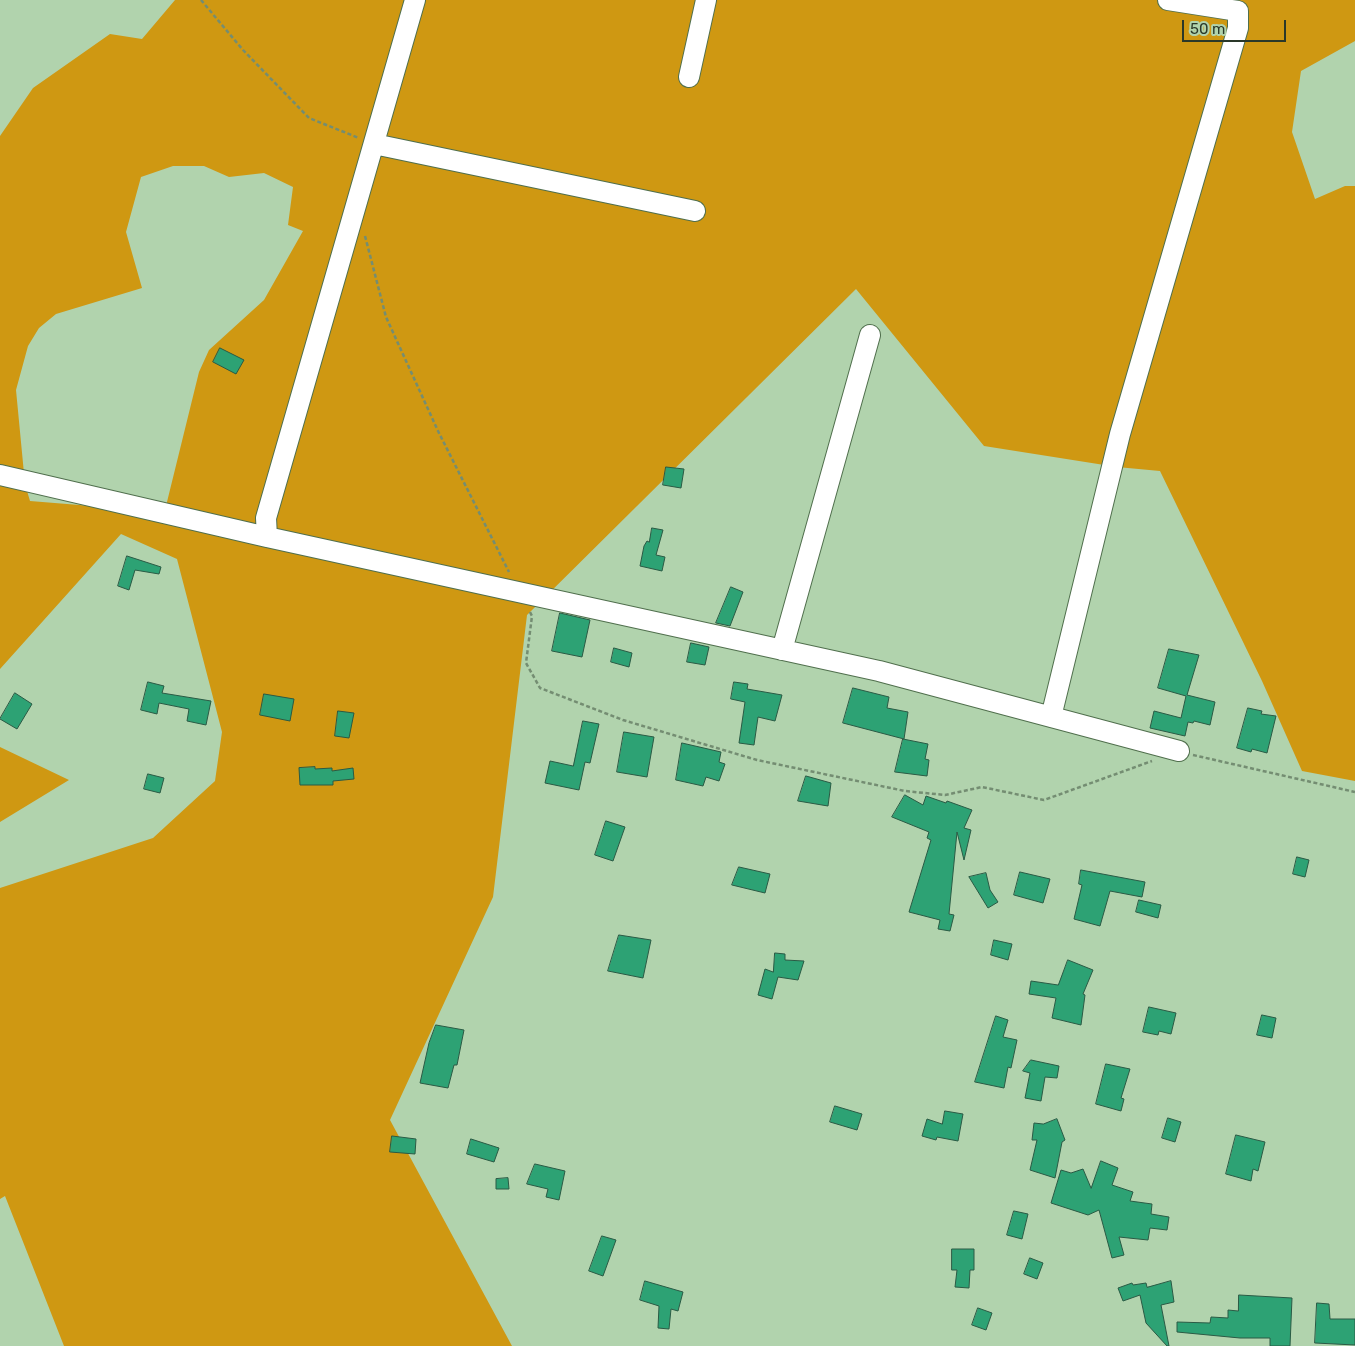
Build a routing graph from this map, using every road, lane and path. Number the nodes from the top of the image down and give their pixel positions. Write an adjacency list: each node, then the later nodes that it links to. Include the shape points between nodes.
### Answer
1 (201, 0): 6 (path, via 243,50 309,118)
2 (415, 0): 6 (street)
3 (706, 0): 5 (street)
4 (1168, 0): 12 (street, via 1238,11 1238,28 1120,434)
5 (689, 77)
6 (374, 144): 7 (street); 10 (street, via 266,518)
7 (695, 211)
8 (870, 335): 11 (street)
9 (0, 475): 10 (street)
10 (267, 538): 11 (street)
11 (782, 650): 12 (street, via 879,671)
12 (1051, 717): 13 (street)
13 (1179, 751)

